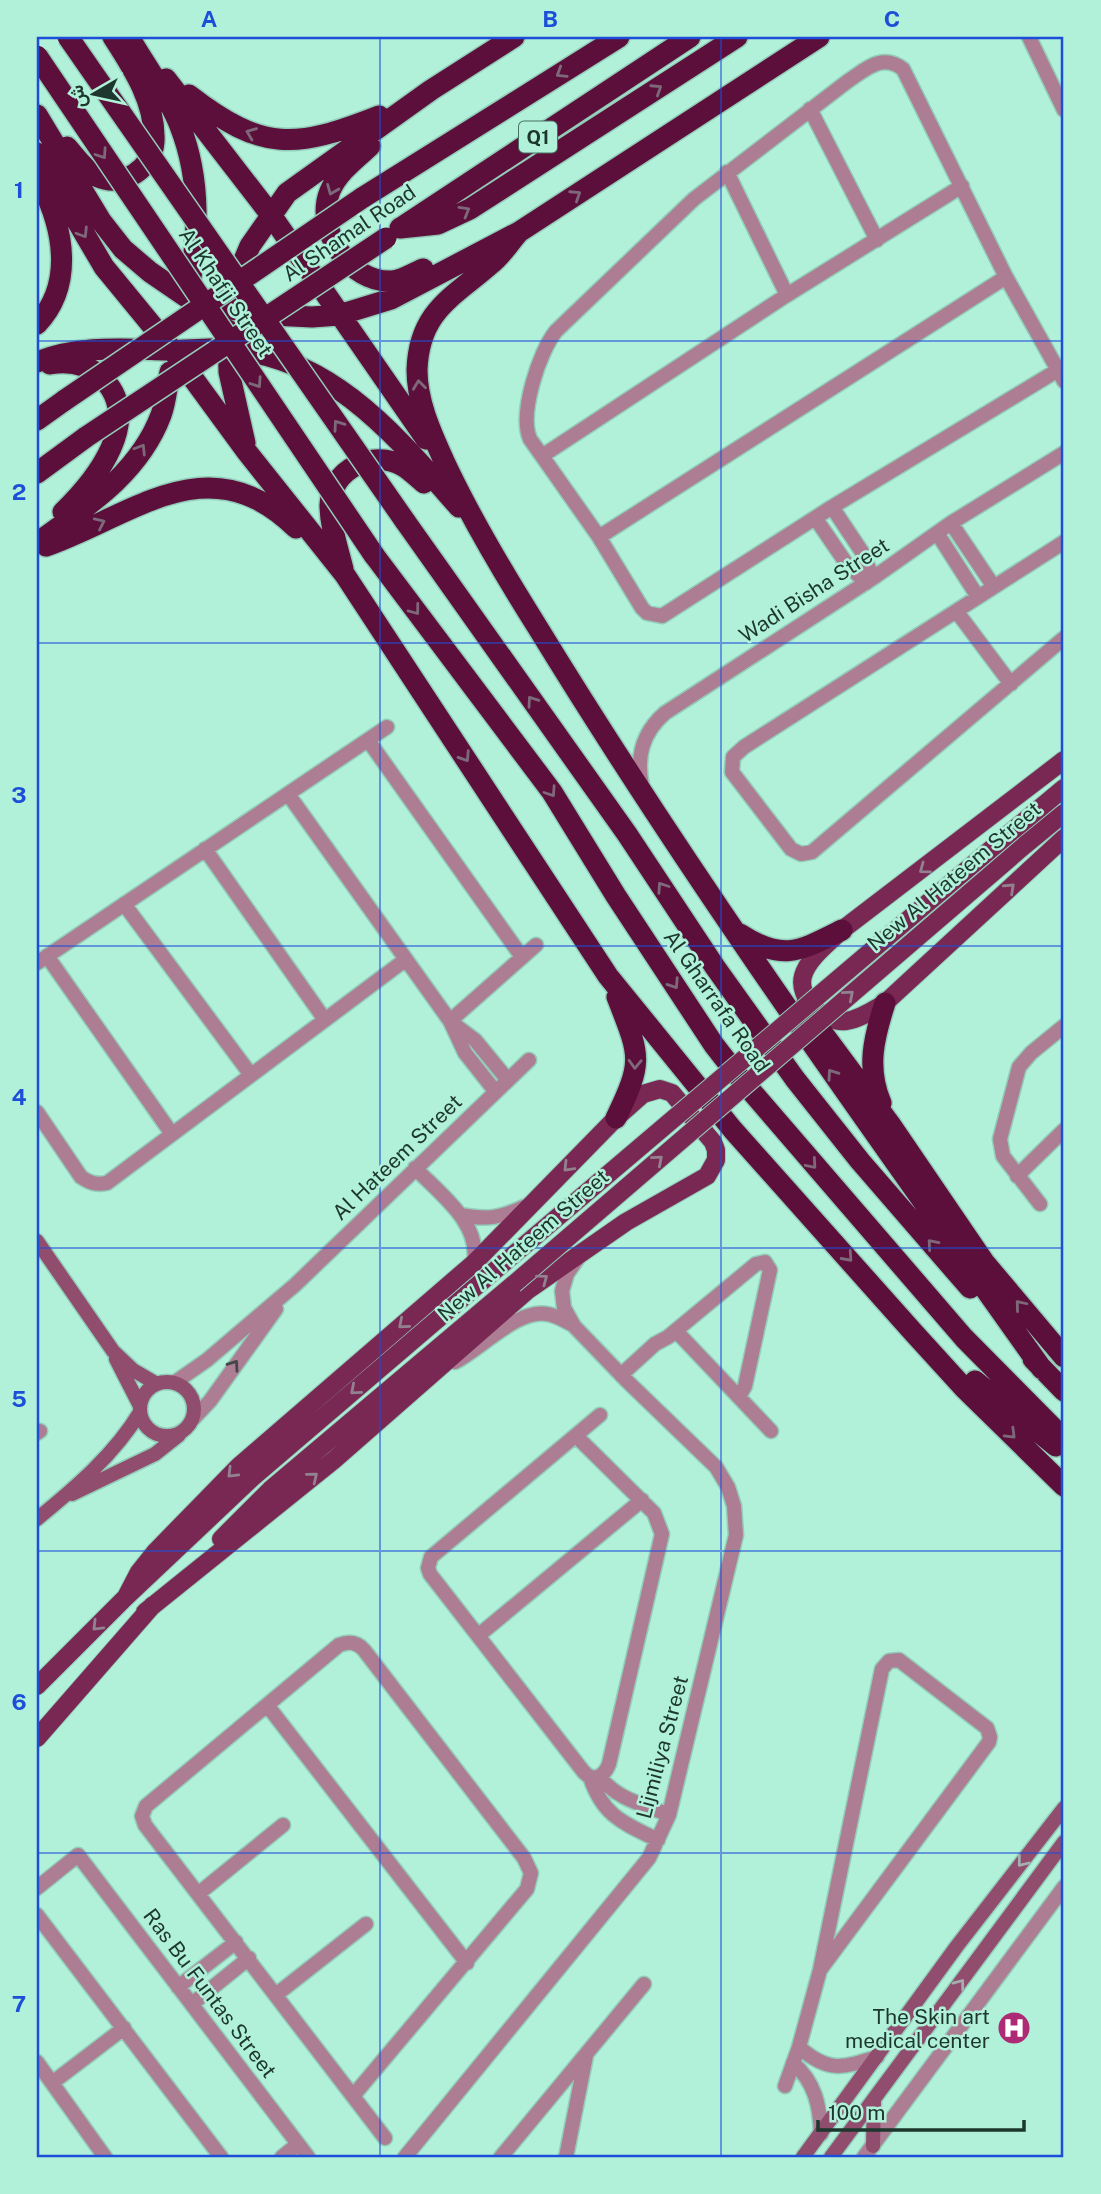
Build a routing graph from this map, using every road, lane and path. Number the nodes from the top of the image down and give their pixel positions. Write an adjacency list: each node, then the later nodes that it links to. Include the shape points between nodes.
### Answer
1 (68, 37): 44 (highway, Al Khafji Street, one-way to 1, bridge)
2 (113, 37): 17 (highway, via 138,76 148,104 154,143 142,169 125,179 97,176)
3 (129, 37): 28 (highway, via 180,124 188,149 197,226)
4 (136, 37): 13 (highway)
5 (514, 37): 14 (highway)
6 (619, 37): 36 (highway, Al Shamal Road / Q1, one-way to 36, bridge, via 362,198)
7 (690, 37): 24 (highway, Al Shamal Road / Q1)
8 (737, 37): 24 (highway, one-way to 8, via 438,224 470,209)
9 (819, 37): 11 (highway)
10 (1028, 37): 16 (street)
11 (798, 45): 23 (highway, one-way to 11)
12 (37, 56): 52 (highway, Al Khafji Street, one-way to 52, bridge)
13 (164, 75): 14 (highway, one-way to 13, via 329,135 279,139 236,128); 22 (highway)
14 (431, 90): 22 (highway, via 304,179); 23 (highway, one-way to 23, via 336,180 327,211 334,244 358,270 390,281 484,240)
15 (810, 109): 19 (street); 21 (street, via 874,64 895,63 903,69); 25 (street)
16 (1064, 110)
17 (37, 115): 28 (highway, via 123,249)
18 (37, 153): 33 (highway, one-way to 33, via 104,267)
19 (727, 172): 27 (street); 39 (street, via 664,226 550,339 541,356 526,417 527,432)
20 (37, 176): 31 (highway, via 54,215 62,256 55,296)
21 (962, 186): 25 (street); 26 (street)
22 (271, 215): 29 (highway, via 250,246); 30 (highway)
23 (519, 232): 30 (highway, via 391,299); 41 (highway, one-way to 23, via 430,431 420,394 417,372 422,340 440,306 492,263)
24 (393, 233): 40 (highway, Al Shamal Road / Q1, bridge)
25 (877, 240): 27 (street)
26 (1006, 277): 35 (street); 48 (street)
27 (787, 295): 39 (street)
28 (188, 298): 29 (highway); 33 (highway)
29 (230, 309): 30 (highway, via 288,317); 32 (highway)
30 (339, 314): 41 (highway)
31 (37, 324)
32 (228, 349): 33 (highway); 37 (highway); 46 (highway, via 298,367 352,398 393,432)
33 (173, 351): 34 (highway, via 87,349 54,355); 37 (highway); 49 (highway, one-way to 33, via 99,498 138,456 161,414)
34 (37, 364): 49 (highway, via 70,363 98,374 116,400 118,420 92,480)
35 (1061, 375): 42 (street)
36 (37, 419)
37 (247, 452): 53 (highway)
38 (1064, 453): 45 (street, Wadi Bisha Street)
39 (542, 456): 48 (street)
40 (37, 472)
41 (449, 472): 46 (highway)
42 (832, 507): 43 (street); 54 (street, via 862,552)
43 (816, 519): 48 (street, via 662,616 642,608); 54 (street, via 846,563)
44 (405, 521): 105 (highway, Al Gharrafa Road, one-way to 44, via 860,1161 795,1079)
45 (951, 523): 47 (street, Wadi Bisha Street); 55 (street)
46 (478, 530): 53 (highway, via 402,465 383,459 365,461 335,484 330,502); 65 (highway)
47 (937, 533): 54 (street, Wadi Bisha Street); 56 (street)
48 (599, 537)
49 (37, 541)
50 (1064, 542): 55 (street)
51 (37, 549): 53 (highway, one-way to 53, via 159,496 214,488 270,507)
52 (374, 555): 118 (highway, Al Gharrafa Road, one-way to 118, via 552,792 738,1077 964,1338)
53 (345, 575): 77 (highway, one-way to 77)
54 (869, 580): 65 (street, Wadi Bisha Street, via 672,708 651,727 639,766)
55 (993, 587): 56 (street)
56 (978, 597): 57 (street)
57 (957, 612): 59 (street); 59 (street, via 737,751 731,765 736,779 791,849 807,854)
58 (1064, 638): 59 (street)
59 (1011, 684)
60 (387, 727): 61 (street)
61 (368, 740): 64 (street); 73 (street)
62 (1064, 760): 71 (main road, one-way to 71)
63 (1064, 788): 124 (main road, New Al Hateem Street, one-way to 124, bridge, via 252,1478)
64 (288, 794): 68 (street); 75 (street)
65 (644, 797): 70 (highway)
66 (1064, 813): 125 (main road, New Al Hateem Street, one-way to 66, bridge, via 270,1490)
67 (1064, 838): 78 (main road, one-way to 67)
68 (205, 849): 69 (street); 79 (street)
69 (124, 904): 74 (street); 83 (street)
70 (733, 929): 71 (highway, via 768,950 788,951 808,947); 76 (highway)
71 (842, 930): 78 (main road, via 809,963 803,977 807,999 818,1012 844,1022)
72 (536, 946): 73 (street)
73 (522, 957): 80 (street)
74 (42, 960): 90 (street)
75 (405, 960): 79 (street); 80 (street)
76 (756, 962): 88 (highway, via 778,972); 105 (highway, one-way to 76)
77 (608, 976): 87 (highway, one-way to 87, via 636,1054 634,1078); 101 (highway, one-way to 101, via 733,1130)
78 (885, 1003): 88 (highway, via 872,1060 879,1099)
79 (325, 1020): 83 (street)
80 (450, 1021): 84 (street, via 475,1040); 85 (street, via 466,1053)
81 (1064, 1026): 92 (street, via 1031,1053 1015,1076 1000,1145)
82 (529, 1060): 84 (street, Al Hateem Street)
83 (251, 1075): 90 (street)
84 (508, 1079): 85 (street, Al Hateem Street)
85 (495, 1091): 91 (street, Al Hateem Street)
86 (37, 1112): 90 (street, via 81,1177 98,1184 116,1178)
87 (616, 1118): 93 (main road, one-way to 93); 97 (main road, via 648,1091 666,1090 713,1142 716,1160 699,1182)
88 (890, 1124): 104 (highway, one-way to 88, via 984,1262)
89 (1064, 1130): 92 (street)
90 (172, 1134)
91 (415, 1168): 95 (street); 99 (street, Al Hateem Street)
92 (1017, 1176): 94 (street)
93 (535, 1202): 95 (street, via 497,1218); 98 (main road)
94 (1040, 1205)
95 (460, 1216): 98 (street, via 474,1238)
96 (37, 1241): 103 (main road)
97 (584, 1250): 100 (street, Lijmiliya Street, via 562,1291 564,1308); 106 (main road, one-way to 97, via 506,1308)
98 (474, 1263): 124 (main road, one-way to 124, via 239,1466 155,1552)
99 (295, 1285): 108 (street, Al Hateem Street); 114 (street, Al Hateem Street, one-way to 99)
100 (574, 1326): 106 (street, Lijmiliya Street, via 547,1314 524,1317 461,1359); 107 (street, Lijmiliya Street)
101 (913, 1332): 119 (highway); 120 (highway, one-way to 120)
102 (672, 1334): 107 (street); 111 (street); 111 (street, via 756,1264 769,1265)
103 (113, 1351): 109 (main road); 112 (main road)
104 (1064, 1357)
105 (1042, 1369): 110 (highway, Al Gharrafa Road)
106 (435, 1370): 125 (main road, one-way to 106, via 334,1460)
107 (624, 1378): 132 (street, Lijmiliya Street, via 716,1467 728,1487 737,1521)
108 (174, 1383): 109 (main road); 114 (main road, via 191,1397)
109 (158, 1384): 112 (main road, via 145,1392)
110 (1064, 1391)
111 (739, 1398): 115 (street)
112 (140, 1409): 116 (main road, via 144,1424 158,1435); 121 (main road, via 118,1444)
113 (600, 1415): 117 (street)
114 (193, 1419): 116 (main road)
115 (771, 1431)
116 (182, 1432): 121 (main road, via 155,1454)
117 (576, 1436): 122 (street); 126 (street, via 431,1557 430,1574)
118 (1064, 1439)
119 (1064, 1452)
120 (1064, 1486)
121 (61, 1499): 123 (main road)
122 (642, 1500): 126 (street); 130 (street, via 658,1518 661,1541 609,1764)
123 (37, 1518)
124 (126, 1597): 127 (main road, New Al Hateem Street, one-way to 127)
125 (145, 1612): 129 (main road, New Al Hateem Street)
126 (479, 1635): 130 (street, via 583,1771)
127 (37, 1686)
128 (267, 1705): 138 (street, via 143,1811 142,1821); 143 (street); 143 (street, via 339,1645 355,1643 364,1650 529,1865 527,1889)
129 (37, 1738)
130 (595, 1777): 132 (street, via 621,1796); 134 (street, via 596,1795 612,1816)
131 (1064, 1808): 152 (main road, one-way to 152)
132 (670, 1815): 134 (street, Lijmiliya Street)
133 (283, 1825): 138 (street)
134 (658, 1840): 167 (street, Lijmiliya Street, via 649,1858)
135 (1064, 1842): 158 (main road, one-way to 135)
136 (1064, 1887): 162 (street)
137 (37, 1888): 146 (street, Ras Bu Funtas Street, via 78,1855)
138 (198, 1894): 141 (street)
139 (37, 1915): 149 (street)
140 (366, 1924): 147 (street)
141 (236, 1942): 142 (street); 146 (street)
142 (249, 1958): 147 (street); 148 (street)
143 (467, 1963): 157 (street)
144 (820, 1970): 144 (street, via 882,1669 889,1661 899,1660 986,1728 989,1742); 150 (street)
145 (644, 1984): 151 (street)
146 (178, 1987): 148 (street, Ras Bu Funtas Street)
147 (276, 1994): 157 (street)
148 (191, 2004): 161 (street, Ras Bu Funtas Street)
149 (124, 2028): 155 (street); 164 (street)
150 (799, 2047): 152 (street, via 812,2059 831,2066); 154 (street)
151 (586, 2054): 168 (street); 169 (street)
152 (877, 2057): 159 (main road)
153 (37, 2062): 155 (street)
154 (793, 2063): 156 (street); 159 (street, via 813,2087)
155 (52, 2083): 163 (street)
156 (785, 2086)
157 (353, 2096): 160 (street)
158 (874, 2100): 162 (main road); 171 (main road)
159 (821, 2133): 170 (main road)
160 (385, 2138)
161 (298, 2144): 165 (street); 166 (street, Ras Bu Funtas Street)
162 (869, 2151)
163 (102, 2156)
164 (221, 2157)
165 (282, 2157)
166 (308, 2157)
167 (405, 2157)
168 (501, 2157)
169 (566, 2157)
170 (803, 2157)
171 (831, 2157)

